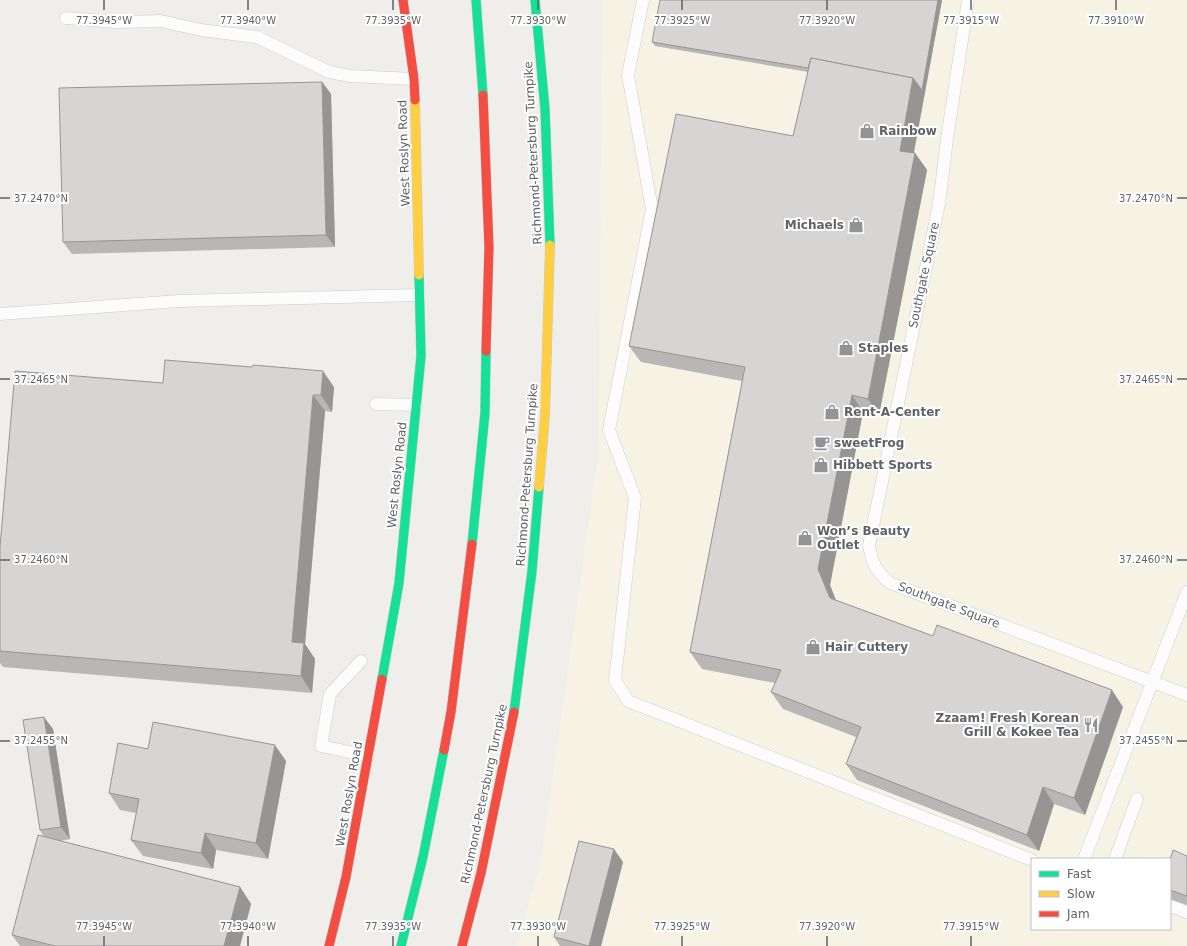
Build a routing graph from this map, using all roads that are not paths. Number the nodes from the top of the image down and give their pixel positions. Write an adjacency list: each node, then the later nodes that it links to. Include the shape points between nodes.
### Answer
1 (403, 0): 7 (main road, West Roslyn Road)
2 (476, 0): 24 (main road, via 489,247 485,413 470,567 451,712)
3 (535, 0): 25 (main road, Richmond-Petersburg Turnpike, via 544,109 550,252 540,478 532,571 513,721 481,873)
4 (643, 0): 20 (lane, via 628,75 652,209 609,430 635,498 615,680 628,701)
5 (968, 0): 14 (lane, Southgate Square, via 939,204 869,545 871,560 879,573 890,583)
6 (66, 18): 7 (lane, via 115,22 162,21 201,30 257,37 329,72 350,76)
7 (414, 78): 8 (main road, West Roslyn Road)
8 (419, 295): 9 (lane, via 178,301); 11 (main road, West Roslyn Road, via 421,356)
9 (0, 314)
10 (376, 404): 11 (lane)
11 (416, 405): 16 (main road, West Roslyn Road, via 399,583)
12 (1187, 592): 14 (lane)
13 (361, 662): 16 (lane, via 330,694 321,746)
14 (1153, 682): 15 (lane, Southgate Square); 18 (lane)
15 (1187, 695)
16 (368, 756): 23 (main road, West Roslyn Road, via 346,877)
17 (1138, 798): 19 (lane)
18 (1084, 858)
19 (1115, 858)
20 (1031, 860)
21 (1171, 906): 22 (lane)
22 (1187, 912)
23 (329, 946)
24 (401, 946)
25 (462, 946)

